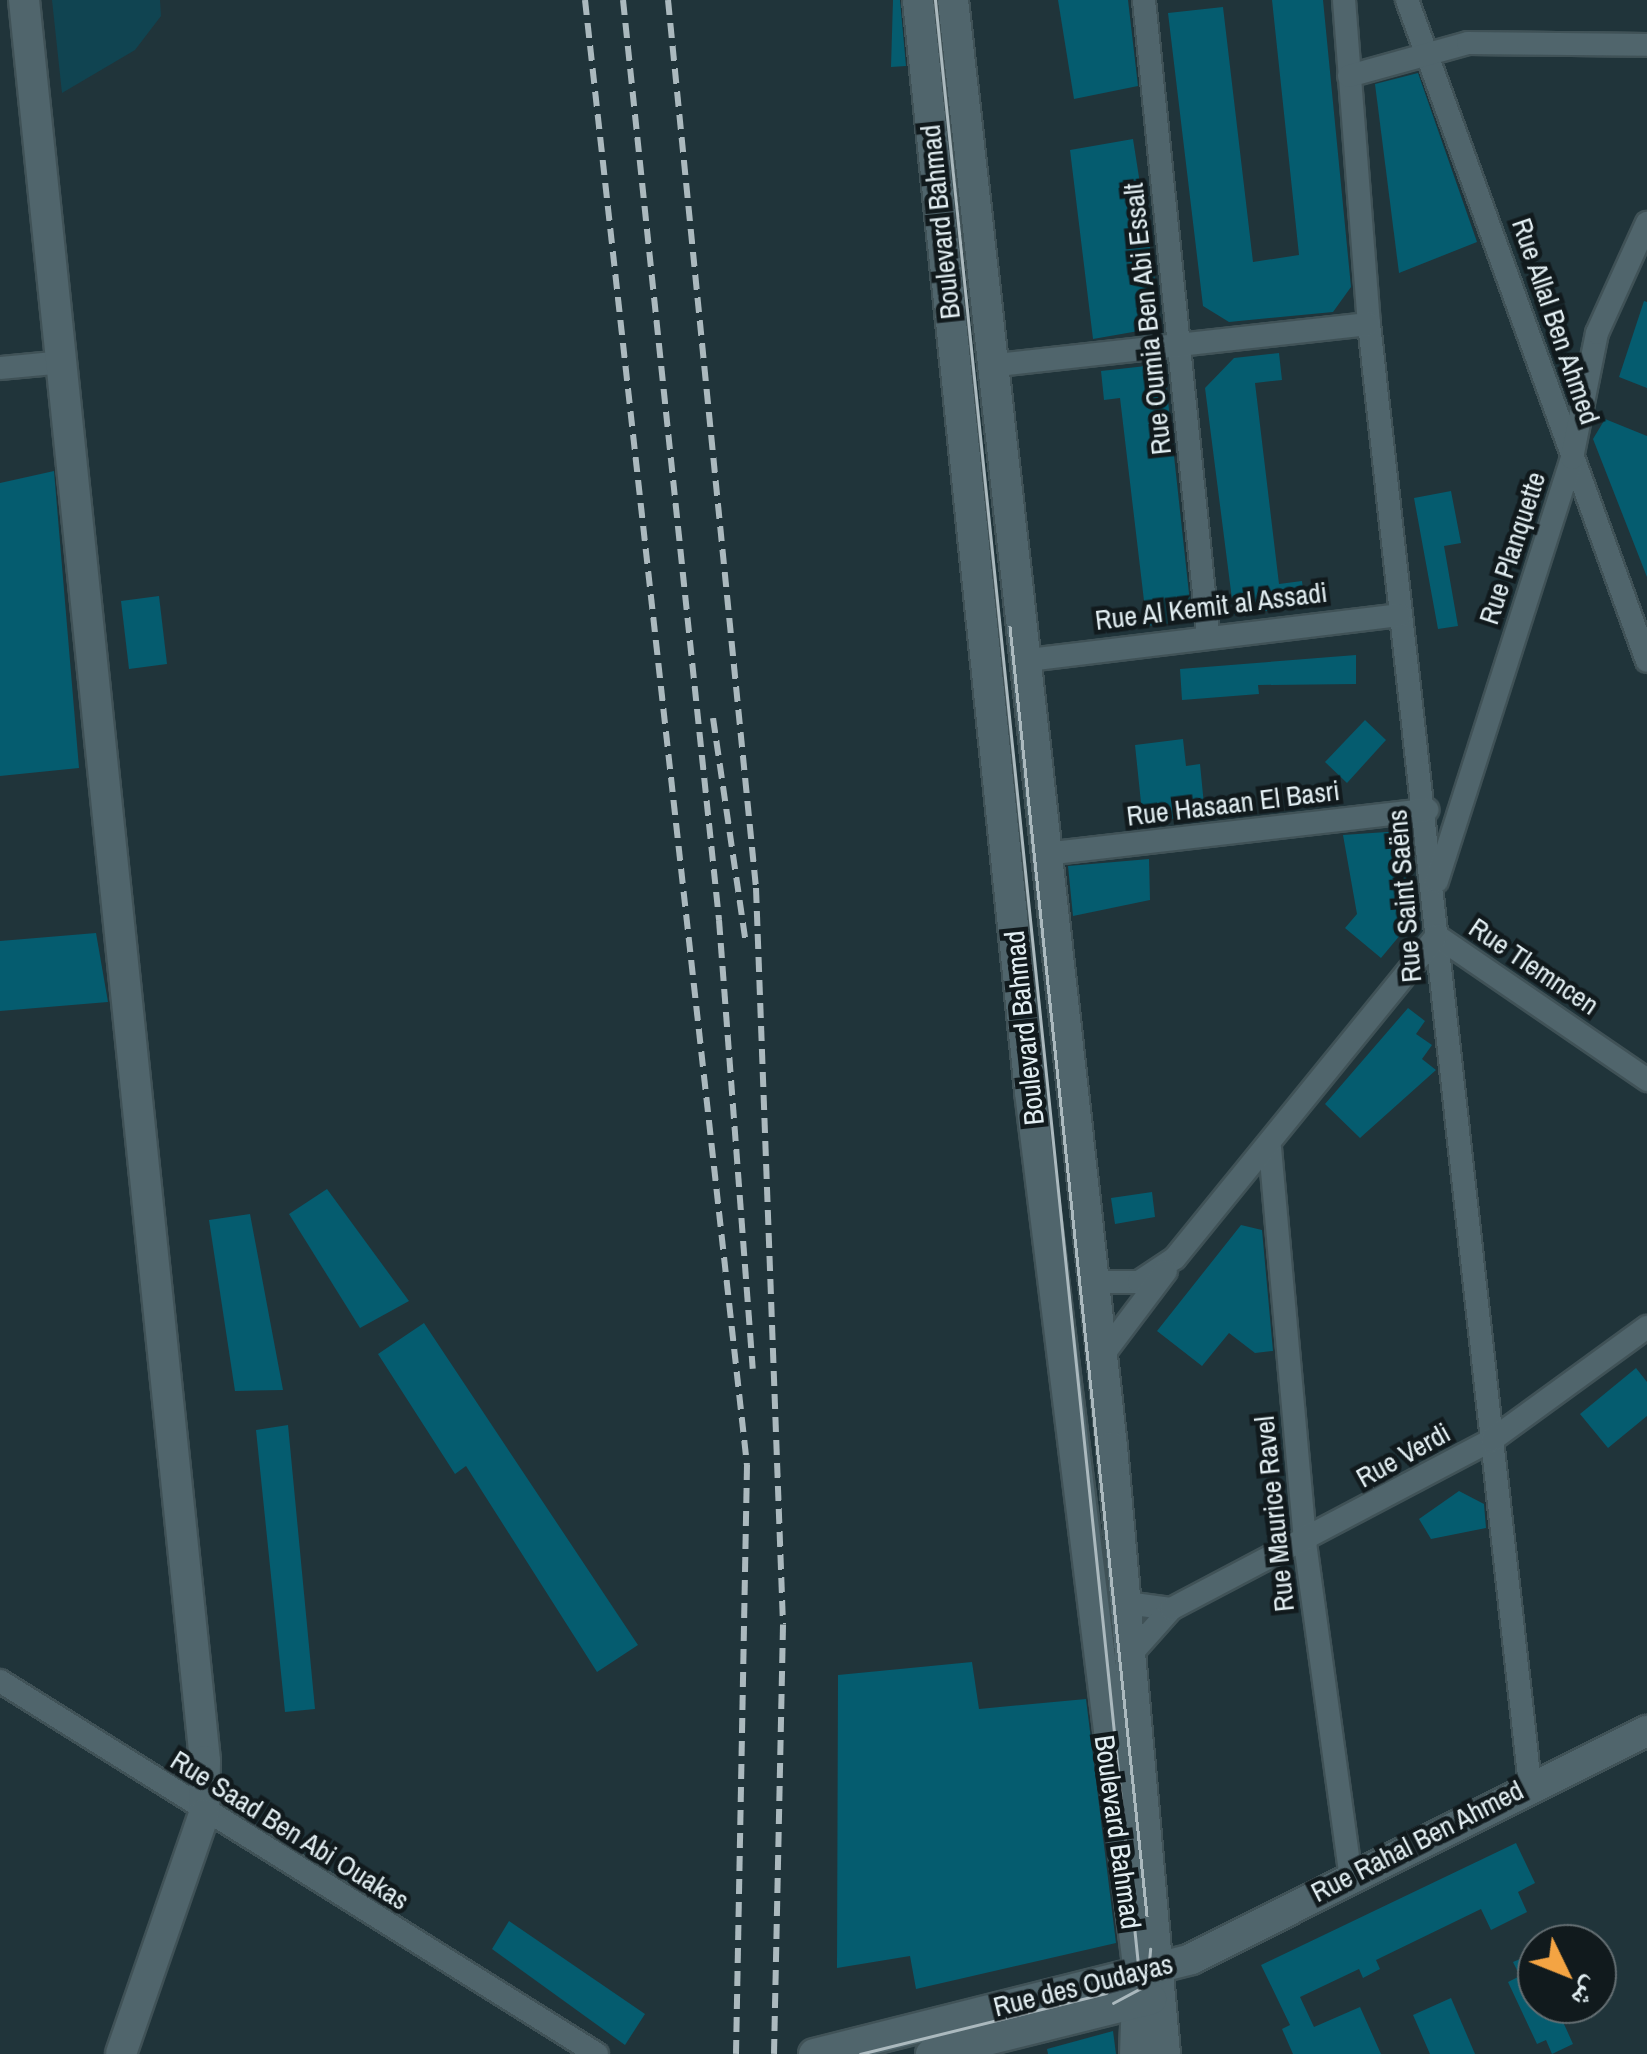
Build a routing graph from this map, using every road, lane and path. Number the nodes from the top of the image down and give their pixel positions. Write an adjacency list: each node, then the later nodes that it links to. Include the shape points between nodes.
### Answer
1 (24, 0): 13 (main road)
2 (918, 0): 42 (main road, Boulevard Bahmad, via 1028,1074)
3 (954, 0): 14 (main road, Boulevard Bahmad)
4 (1144, 0): 12 (street, Rue Oumia Ben Abi Essalt)
5 (1344, 0): 9 (street, Rue Saint Saëns)
6 (1407, 0): 8 (street, Rue Allal Ben Ahmed)
7 (1647, 45): 8 (street, via 1468,43)
8 (1431, 56): 9 (street); 16 (street, Rue Allal Ben Ahmed)
9 (1349, 76): 11 (street, Rue Saint Saëns)
10 (1647, 223): 16 (street, Rue Planquette, via 1597,333)
11 (1369, 324): 12 (street); 17 (street, Rue Saint Saëns)
12 (1182, 344): 14 (street); 18 (street, Rue Oumia Ben Abi Essalt)
13 (64, 362): 15 (street); 39 (main road)
14 (997, 366): 19 (main road, Boulevard Bahmad)
15 (0, 368)
16 (1572, 458): 20 (street, Rue Allal Ben Ahmed); 23 (street, Rue Planquette)
17 (1400, 615): 18 (street, Rue Al Kemit al Assadi); 21 (street, Rue Saint Saëns)
18 (1208, 633): 19 (street, Rue Al Kemit al Assadi)
19 (1028, 660): 22 (main road, Boulevard Bahmad)
20 (1647, 662)
21 (1427, 810): 22 (street, Rue Hasaan El Basri); 23 (street, Rue Saint Saëns)
22 (1045, 854): 28 (main road, Boulevard Bahmad)
23 (1433, 894): 24 (street, Rue Saint Saëns)
24 (1437, 936): 25 (street, Rue Tlemncen); 26 (street); 31 (street, Rue Saint Saëns)
25 (1647, 1080)
26 (1270, 1148): 27 (street); 32 (street, Rue Maurice Ravel)
27 (1176, 1258): 28 (street, via 1140,1282); 30 (street)
28 (1094, 1282): 30 (main road, Boulevard Bahmad)
29 (1647, 1328): 31 (street, Rue Verdi)
30 (1102, 1356): 33 (main road, Boulevard Bahmad)
31 (1492, 1440): 32 (street, Rue Verdi); 38 (street, Rue Saint Saëns)
32 (1305, 1542): 34 (street, Rue Verdi); 40 (street, Rue Maurice Ravel)
33 (1126, 1603): 34 (street); 35 (main road, Boulevard Bahmad)
34 (1171, 1609): 35 (street, Rue Verdi)
35 (1132, 1653): 42 (main road, Boulevard Bahmad)
36 (0, 1681): 39 (street, Rue Saad Ben Abi Ouakas)
37 (1647, 1731): 38 (main road, Rue Rahal Ben Ahmed)
38 (1530, 1785): 40 (main road, Rue Rahal Ben Ahmed)
39 (204, 1814): 43 (street, Rue Saad Ben Abi Ouakas); 44 (main road)
40 (1350, 1873): 41 (main road, Rue Rahal Ben Ahmed)
41 (1192, 1958): 42 (main road, Rue des Oudayas)
42 (1148, 1985): 47 (main road, Rue des Oudayas); 48 (main road, Rue des Oudayas); 49 (main road, Boulevard Bahmad); 50 (main road, Boulevard Bahmad)
43 (552, 2026): 45 (street); 46 (street, Rue Saad Ben Abi Ouakas)
44 (121, 2054)
45 (557, 2054)
46 (596, 2054)
47 (814, 2054)
48 (931, 2054)
49 (1136, 2054)
50 (1165, 2054)

